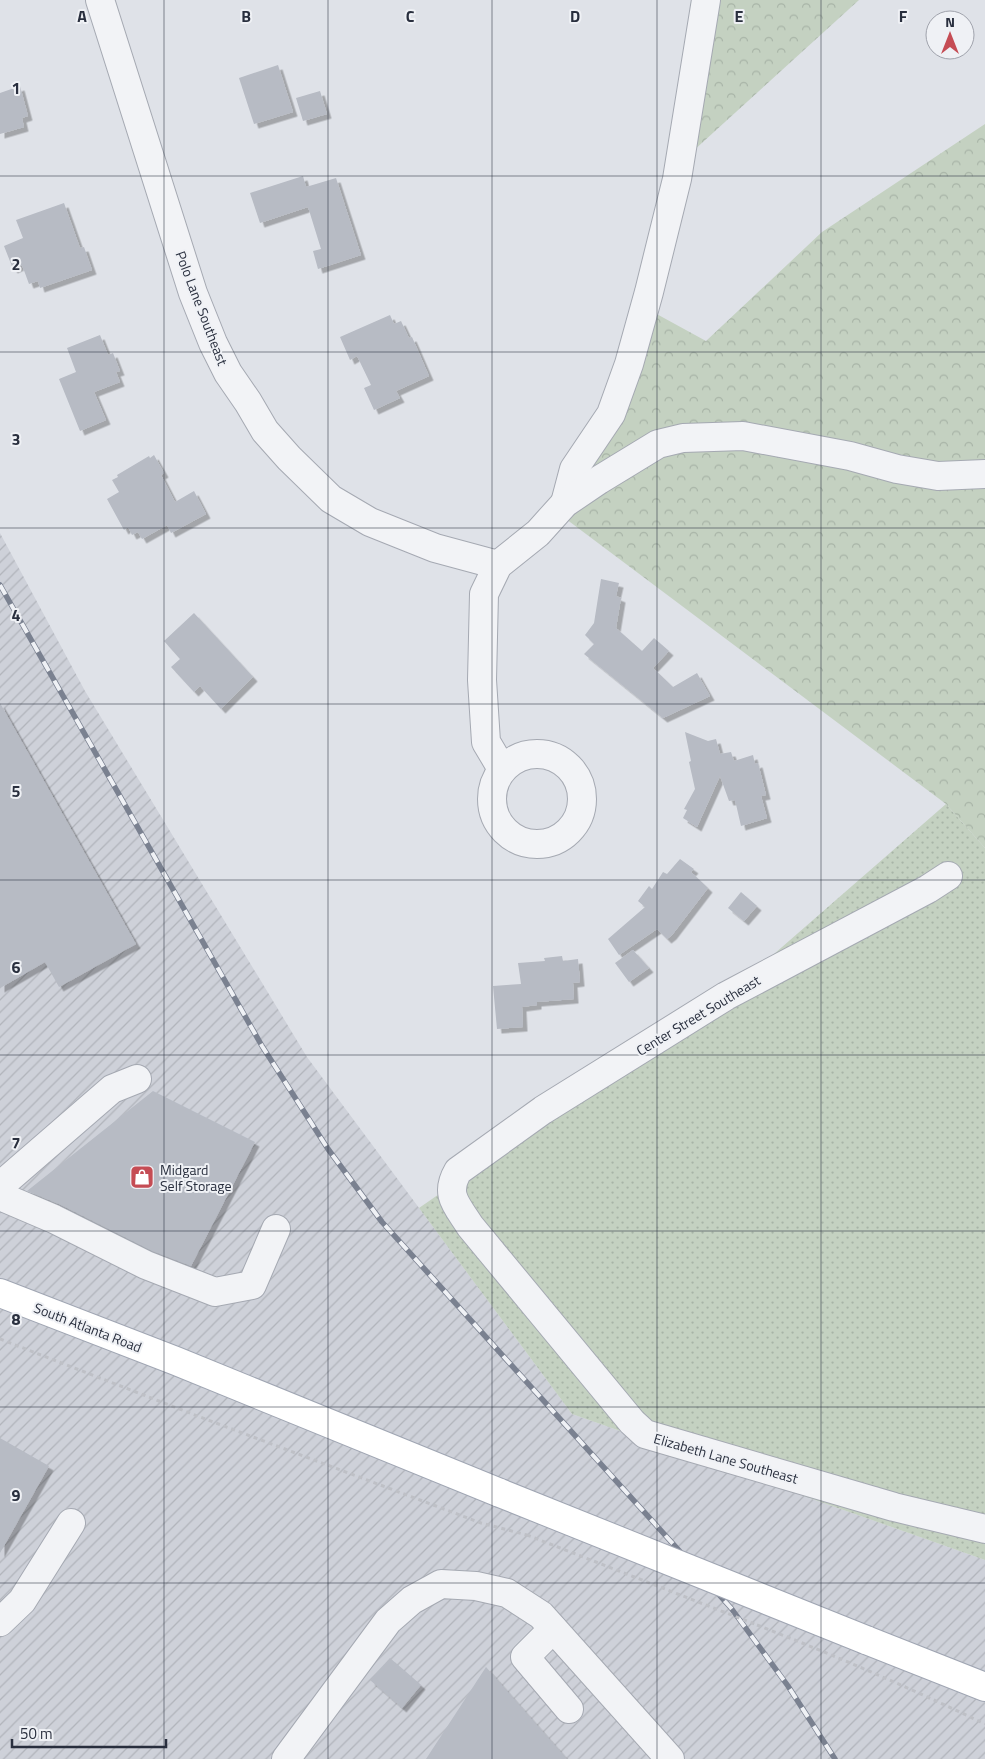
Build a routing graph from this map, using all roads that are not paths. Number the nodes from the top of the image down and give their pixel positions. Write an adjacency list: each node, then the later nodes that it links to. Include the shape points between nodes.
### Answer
1 (100, 0): 5 (street, Polo Lane Southeast, via 193,293 228,374 265,431 331,499 370,522 435,548)
2 (706, 0): 4 (street, via 677,179 649,292 611,414 574,469)
3 (985, 474): 4 (street, via 938,476 743,436 683,438 658,444)
4 (565, 503): 5 (street, via 538,533)
5 (498, 565): 6 (street, via 484,594 482,680 486,742)
6 (502, 769)
7 (948, 876): 9 (street, Center Street Southeast, via 928,890 726,996 543,1110)
8 (137, 1079): 10 (street, via 112,1089)
9 (458, 1171): 15 (street, Elizabeth Lane Southeast, via 451,1191 470,1226 645,1434 894,1507)
10 (0, 1186)
11 (0, 1196): 12 (street, via 146,1265 215,1292 252,1285)
12 (276, 1229)
13 (0, 1293): 18 (main road, South Atlanta Road, bridge)
14 (71, 1523): 16 (street, via 22,1601)
15 (985, 1530)
16 (0, 1622)
17 (553, 1629): 19 (street, via 525,1656); 20 (street, via 541,1615 507,1593 476,1586 441,1584 412,1600 388,1622); 21 (street)
18 (985, 1687)
19 (569, 1709)
20 (286, 1759)
21 (670, 1759)

